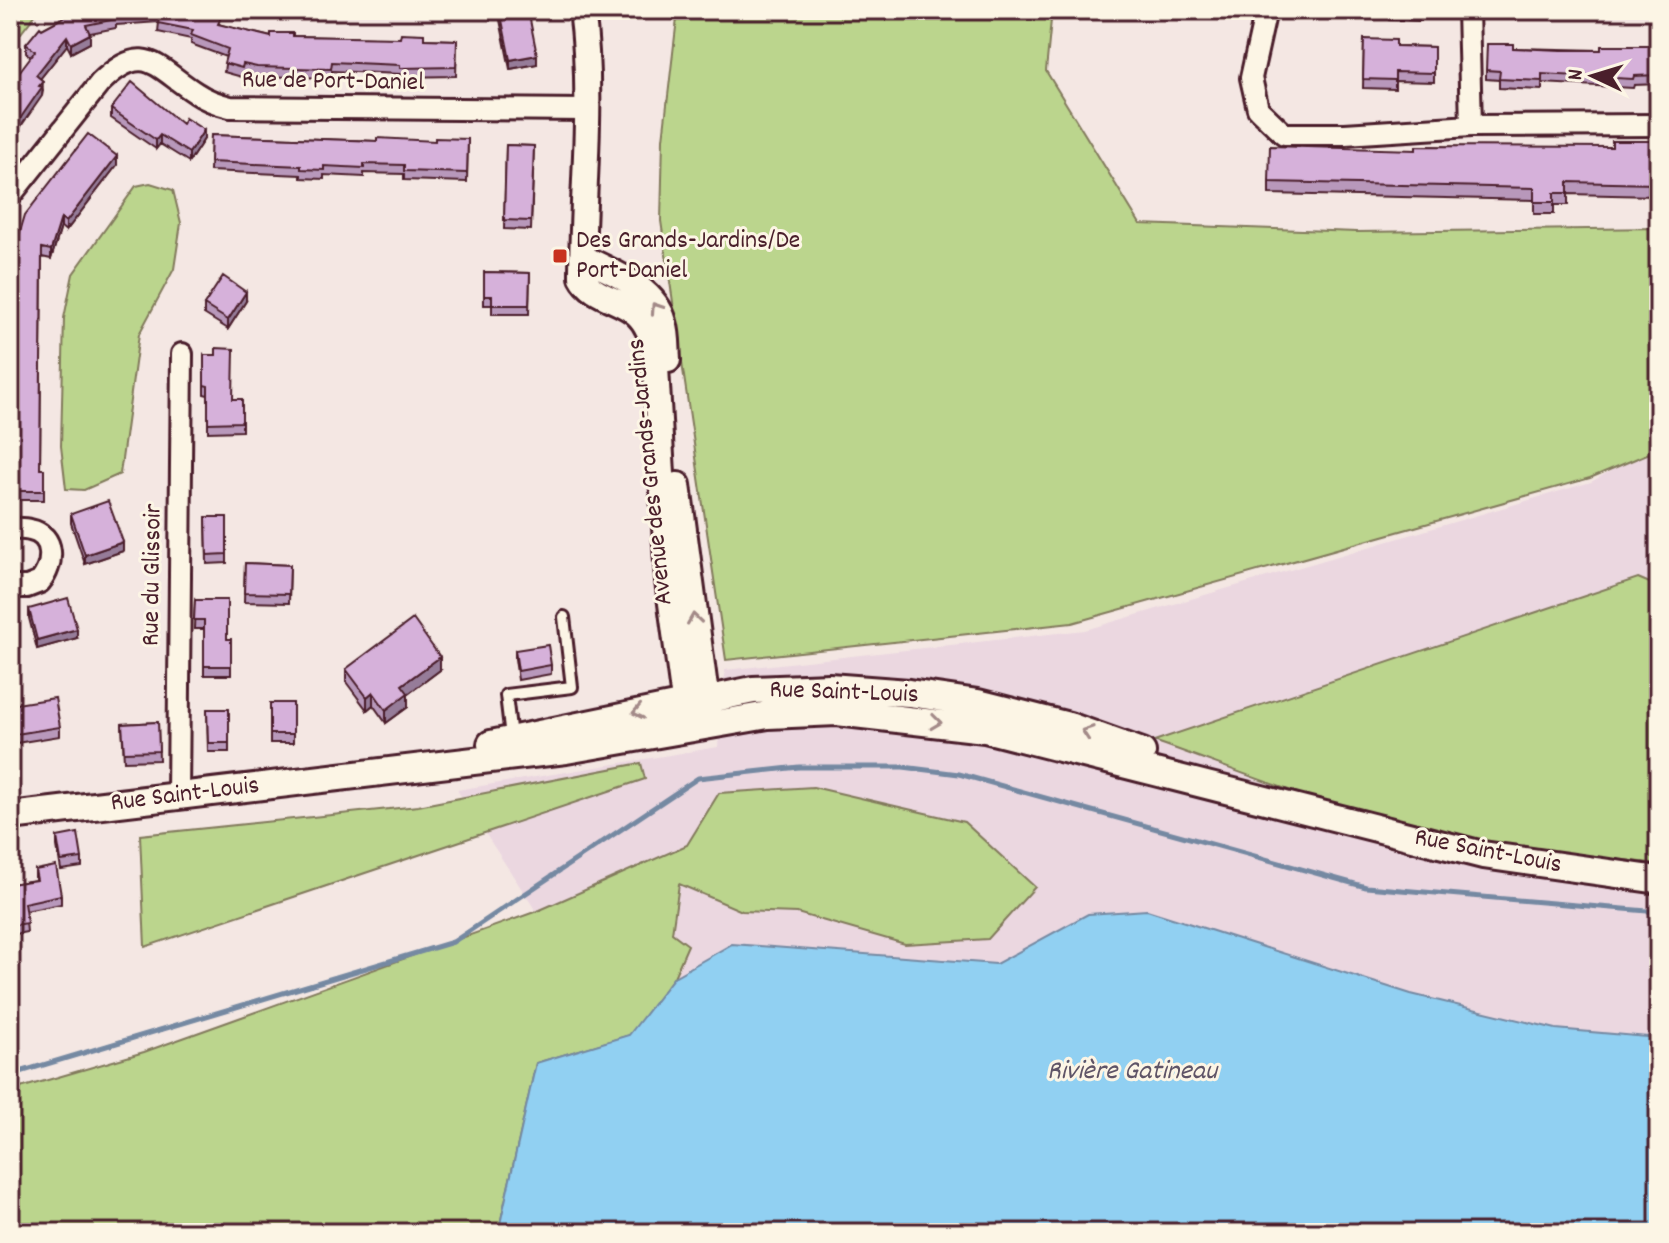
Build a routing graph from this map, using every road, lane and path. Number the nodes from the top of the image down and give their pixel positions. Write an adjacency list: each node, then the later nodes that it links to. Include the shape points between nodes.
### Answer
1 (582, 10): 4 (street, Avenue des Grands-Jardins)
2 (1266, 10): 6 (street, via 1251,78 1258,109 1284,134)
3 (1468, 10): 6 (street)
4 (587, 110): 7 (street, Rue de Port-Daniel, via 241,108 210,101 165,68 138,61 126,63 100,83); 12 (street, Avenue des Grands-Jardins, via 582,257 644,292 665,325)
5 (1659, 125): 6 (street)
6 (1471, 126)
7 (10, 196)
8 (182, 354): 15 (street, Rue du Glissoir)
9 (10, 529): 10 (street, via 40,534 52,558 40,582)
10 (10, 587)
11 (564, 617): 13 (lane, via 572,687 506,695)
12 (697, 713): 13 (main road, Rue Saint-Louis, one-way to 13); 14 (main road, Rue Saint-Louis, via 566,750); 17 (main road, Rue Saint-Louis, via 753,690 829,687 978,703 1069,726 1319,814 1498,858)
13 (512, 739): 14 (main road, Rue Saint-Louis)
14 (359, 773): 15 (main road, Rue Saint-Louis)
15 (178, 796): 16 (main road, Rue Saint-Louis)
16 (10, 816)
17 (1659, 880)

